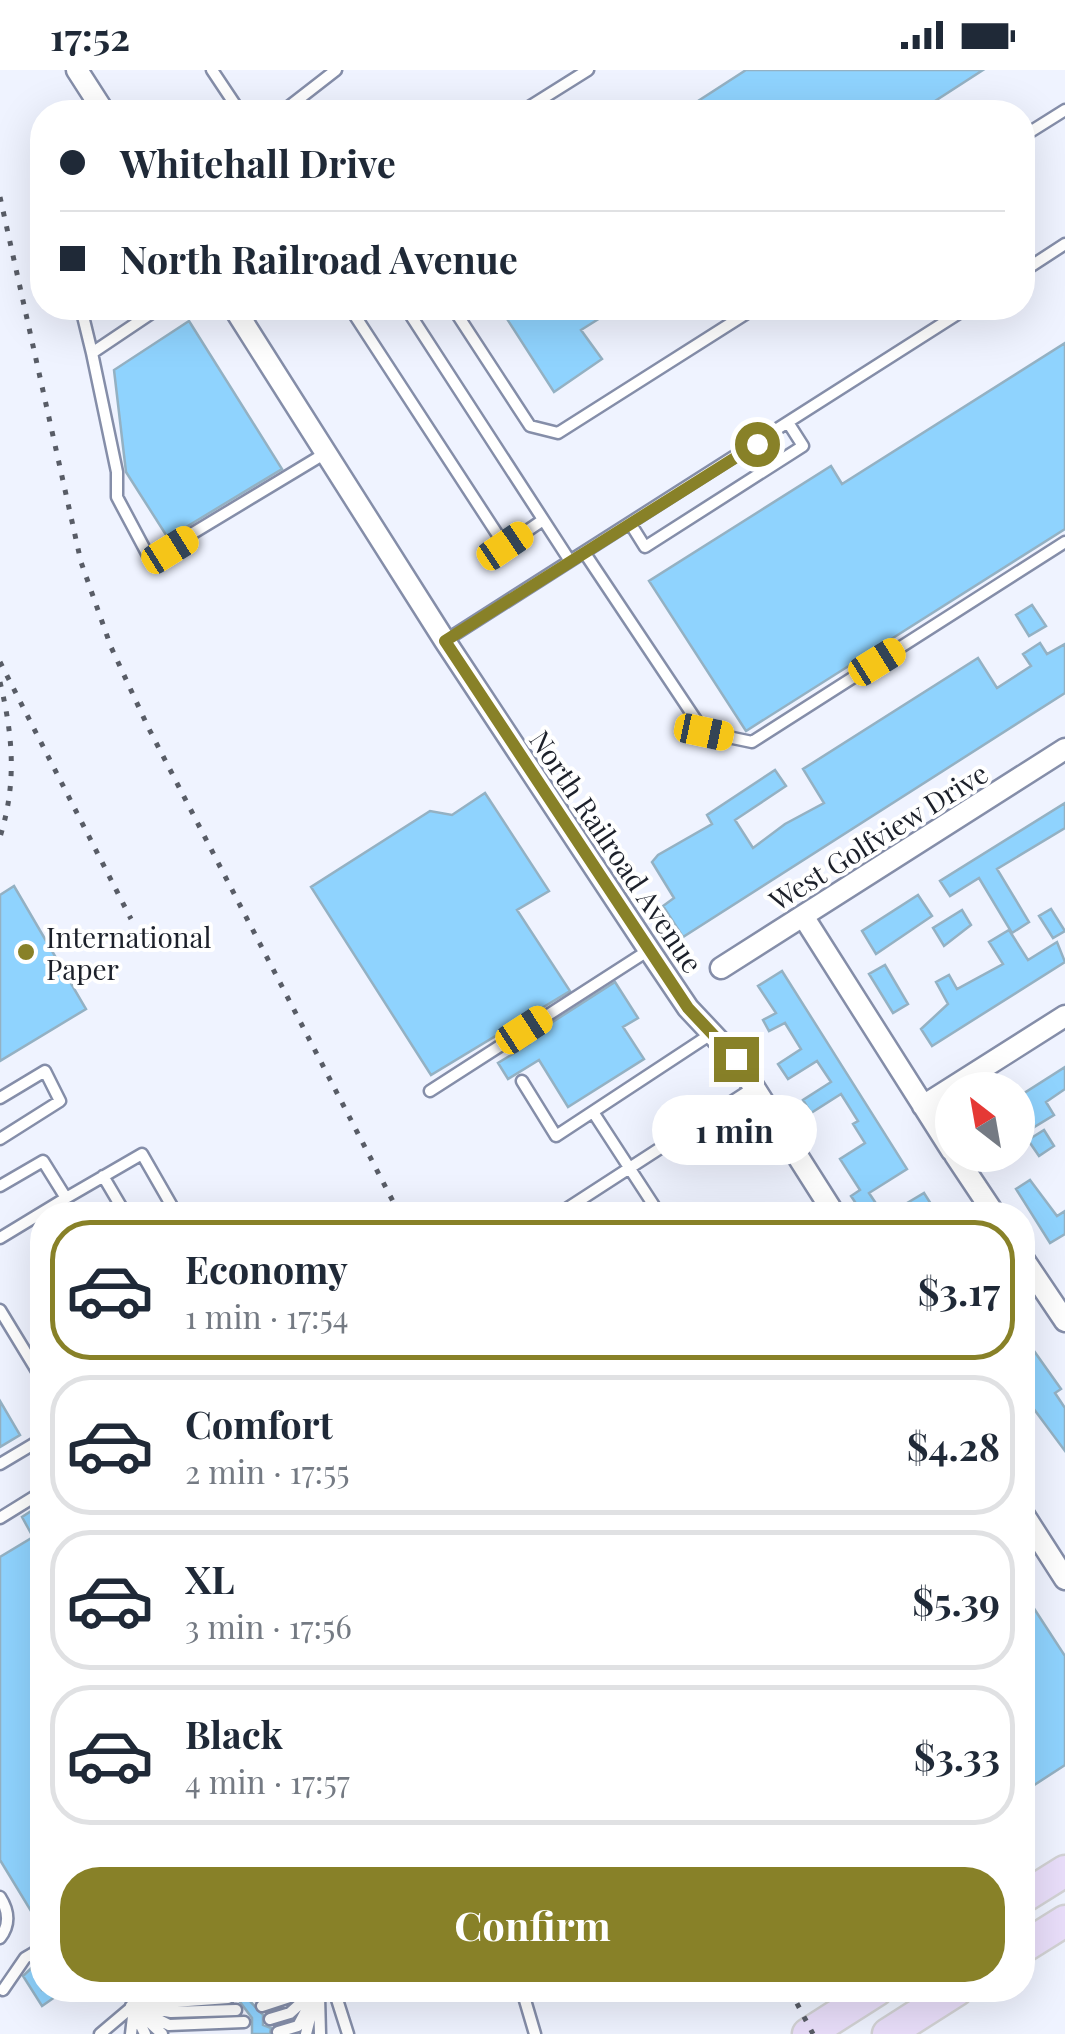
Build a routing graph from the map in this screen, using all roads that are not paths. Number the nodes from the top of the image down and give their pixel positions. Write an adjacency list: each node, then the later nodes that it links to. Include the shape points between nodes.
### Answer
1 (77, 70): 5 (street)
2 (212, 70): 6 (lane)
3 (336, 70): 7 (lane)
4 (588, 70): 8 (lane)
5 (96, 100)
6 (232, 100)
7 (297, 100)
8 (541, 100)
9 (1065, 110): 10 (lane)
10 (1035, 129)
11 (1065, 244): 12 (lane)
12 (1035, 264)
13 (85, 320): 21 (lane)
14 (141, 320): 21 (lane)
15 (241, 320): 23 (street, North Railroad Avenue)
16 (358, 320): 24 (lane, via 505,546)
17 (414, 320): 24 (lane)
18 (461, 320): 19 (lane, via 530,426 558,433)
19 (736, 320)
20 (949, 320): 22 (lane)
21 (92, 353): 23 (lane, via 117,497 150,559)
22 (789, 424): 25 (lane); 25 (lane, via 804,446 645,547)
23 (324, 454): 29 (street, North Railroad Avenue)
24 (543, 520): 28 (lane)
25 (630, 522): 27 (lane)
26 (1065, 542): 27 (lane, via 752,742 704,732)
27 (584, 552): 28 (lane)
28 (570, 561): 29 (lane)
29 (445, 641): 32 (street, North Railroad Avenue)
30 (1065, 749): 31 (street, West Golfview Drive)
31 (803, 916): 33 (street, West Golfview Drive); 40 (street)
32 (648, 950): 35 (street, North Railroad Avenue); 38 (lane)
33 (721, 968)
34 (1065, 1016): 40 (street)
35 (712, 1034): 37 (street, North Railroad Avenue); 41 (lane)
36 (522, 1081): 41 (lane, via 556,1136)
37 (754, 1087): 44 (lane); 54 (street, North Railroad Avenue)
38 (430, 1090)
39 (0, 1098): 43 (lane, via 45,1071 60,1101)
40 (923, 1106): 42 (street)
41 (593, 1112): 44 (lane)
42 (935, 1124)
43 (0, 1139)
44 (630, 1168): 52 (lane); 53 (lane)
45 (967, 1172): 55 (street)
46 (103, 1176): 48 (lane); 50 (lane); 51 (lane, via 142,1154)
47 (0, 1186): 48 (lane, via 42,1161)
48 (66, 1198): 49 (lane)
49 (59, 1202)
50 (118, 1202)
51 (170, 1202)
52 (577, 1202)
53 (652, 1202)
54 (820, 1202)
55 (986, 1202)
56 (30, 1220): 57 (lane)
57 (0, 1238)
58 (1035, 1271): 59 (street)
59 (1058, 1296): 61 (street)
60 (0, 1310): 62 (lane)
61 (1065, 1321)
62 (30, 1359)
63 (30, 1446): 64 (lane)
64 (0, 1464)
65 (30, 1499): 66 (lane)
66 (0, 1518)
67 (1035, 1532): 68 (street)
68 (1065, 1579)
69 (1065, 1870): 70 (main road)
70 (1035, 1890)
71 (0, 1898): 73 (lane, via 7,1928)
72 (1065, 1920): 74 (main road)
73 (0, 1938)
74 (1035, 1940)
75 (30, 1955): 76 (lane)
76 (3, 1990)
77 (133, 2002): 90 (lane)
78 (136, 2002): 90 (lane)
79 (143, 2002): 90 (lane)
80 (180, 2002): 90 (lane)
81 (276, 2002): 91 (lane)
82 (302, 2002): 93 (lane)
83 (310, 2002): 95 (lane, via 298,2026)
84 (313, 2002): 100 (lane)
85 (317, 2002): 101 (lane)
86 (338, 2002): 102 (lane)
87 (526, 2002): 103 (lane)
88 (858, 2002): 104 (main road)
89 (937, 2002): 105 (main road)
90 (131, 2006): 92 (lane); 94 (lane, via 168,2025); 96 (lane); 97 (lane); 98 (lane); 99 (lane)
91 (262, 2006)
92 (236, 2010)
93 (270, 2018)
94 (244, 2022)
95 (278, 2032)
96 (100, 2034)
97 (131, 2034)
98 (148, 2034)
99 (162, 2034)
100 (306, 2034)
101 (320, 2034)
102 (348, 2034)
103 (535, 2034)
104 (808, 2034)
105 (888, 2034)

